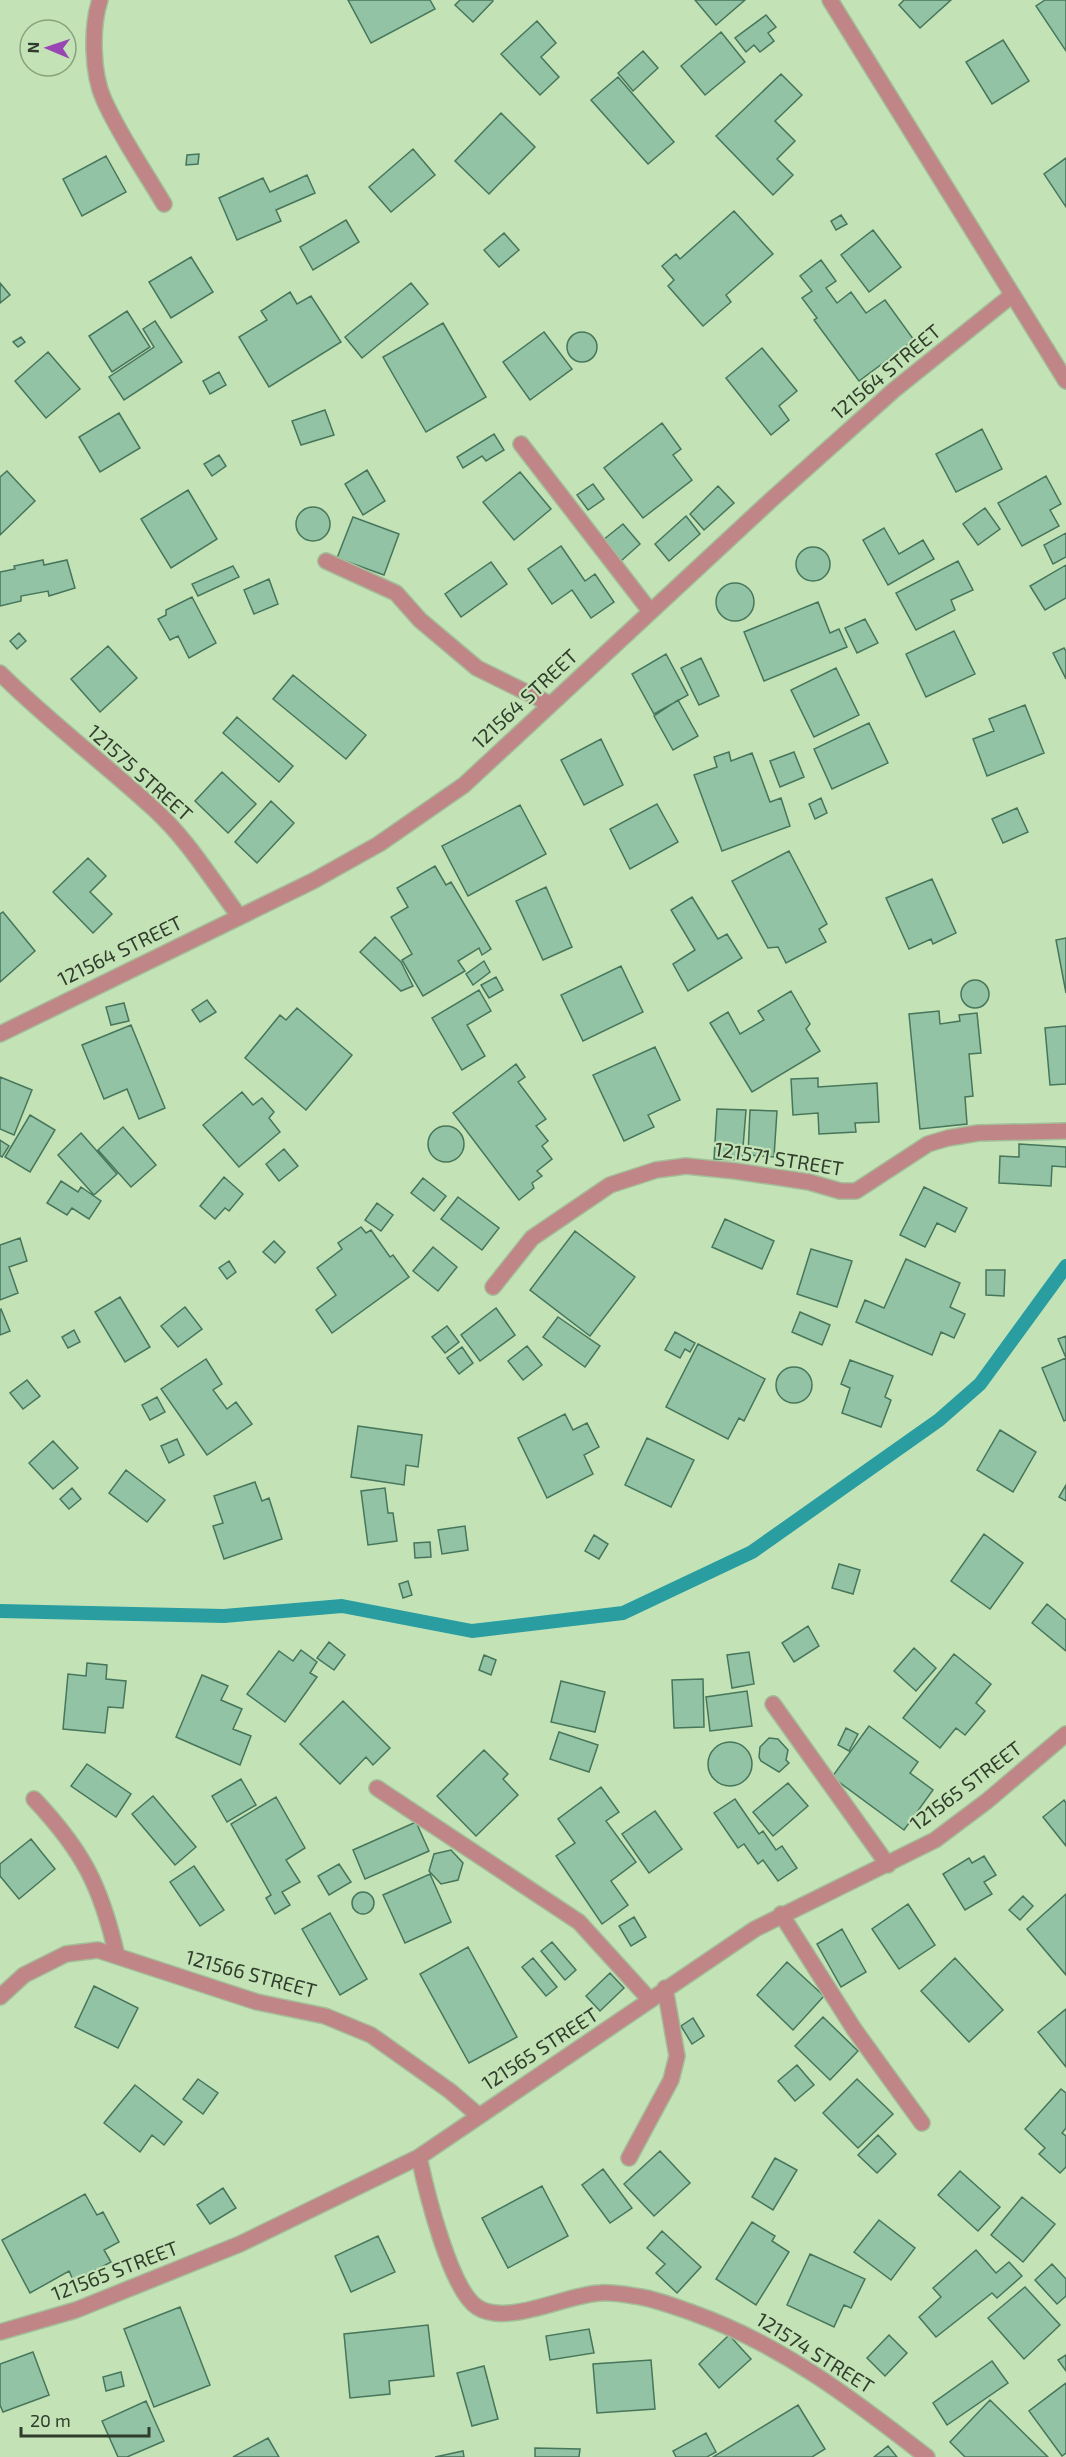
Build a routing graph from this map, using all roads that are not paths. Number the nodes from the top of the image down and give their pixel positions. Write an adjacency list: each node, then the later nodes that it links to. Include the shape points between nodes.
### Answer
1 (100, 0): 3 (street, via 94,17 93,46 103,98)
2 (830, 0): 4 (street)
3 (164, 204)
4 (1011, 296): 5 (street); 8 (street, 121564 STREET, via 894,390)
5 (1066, 381)
6 (521, 444): 8 (street)
7 (326, 561): 10 (street, via 396,592 420,620 477,668)
8 (650, 611): 10 (street, 121564 STREET)
9 (0, 673): 11 (street, 121575 STREET, via 155,810 186,843)
10 (550, 704): 11 (street, 121564 STREET, via 464,785 379,844)
11 (239, 916): 12 (street, 121564 STREET)
12 (0, 1034)
13 (1066, 1131): 14 (street, 121571 STREET, via 989,1132 948,1138 928,1144 856,1191 735,1170 686,1166 656,1170 610,1185 532,1238)
14 (493, 1287)
15 (773, 1704): 19 (street)
16 (1066, 1734): 19 (street, 121565 STREET, via 987,1801 934,1840)
17 (377, 1788): 24 (street, via 579,1922)
18 (34, 1799): 21 (street, via 72,1842 86,1867 107,1910)
19 (888, 1865): 20 (street, 121565 STREET)
20 (781, 1914): 22 (street, 121565 STREET); 26 (street, via 854,2028)
21 (117, 1956): 23 (street, 121566 STREET, via 98,1950 66,1954 24,1975); 25 (street, 121566 STREET, via 257,2002 325,2016 371,2035)
22 (665, 1988): 24 (street, 121565 STREET); 28 (street, via 677,2056 670,2080)
23 (0, 1996)
24 (650, 2000): 25 (street, 121565 STREET)
25 (478, 2115): 27 (street, 121565 STREET)
26 (922, 2123)
27 (418, 2157): 29 (street, 121565 STREET, via 240,2244 76,2310); 30 (street, 121574 STREET, via 445,2247 470,2302 480,2309 515,2313 601,2292 644,2298 686,2310 727,2325 787,2356 838,2389)
28 (629, 2158)
29 (0, 2332)
30 (927, 2457)

